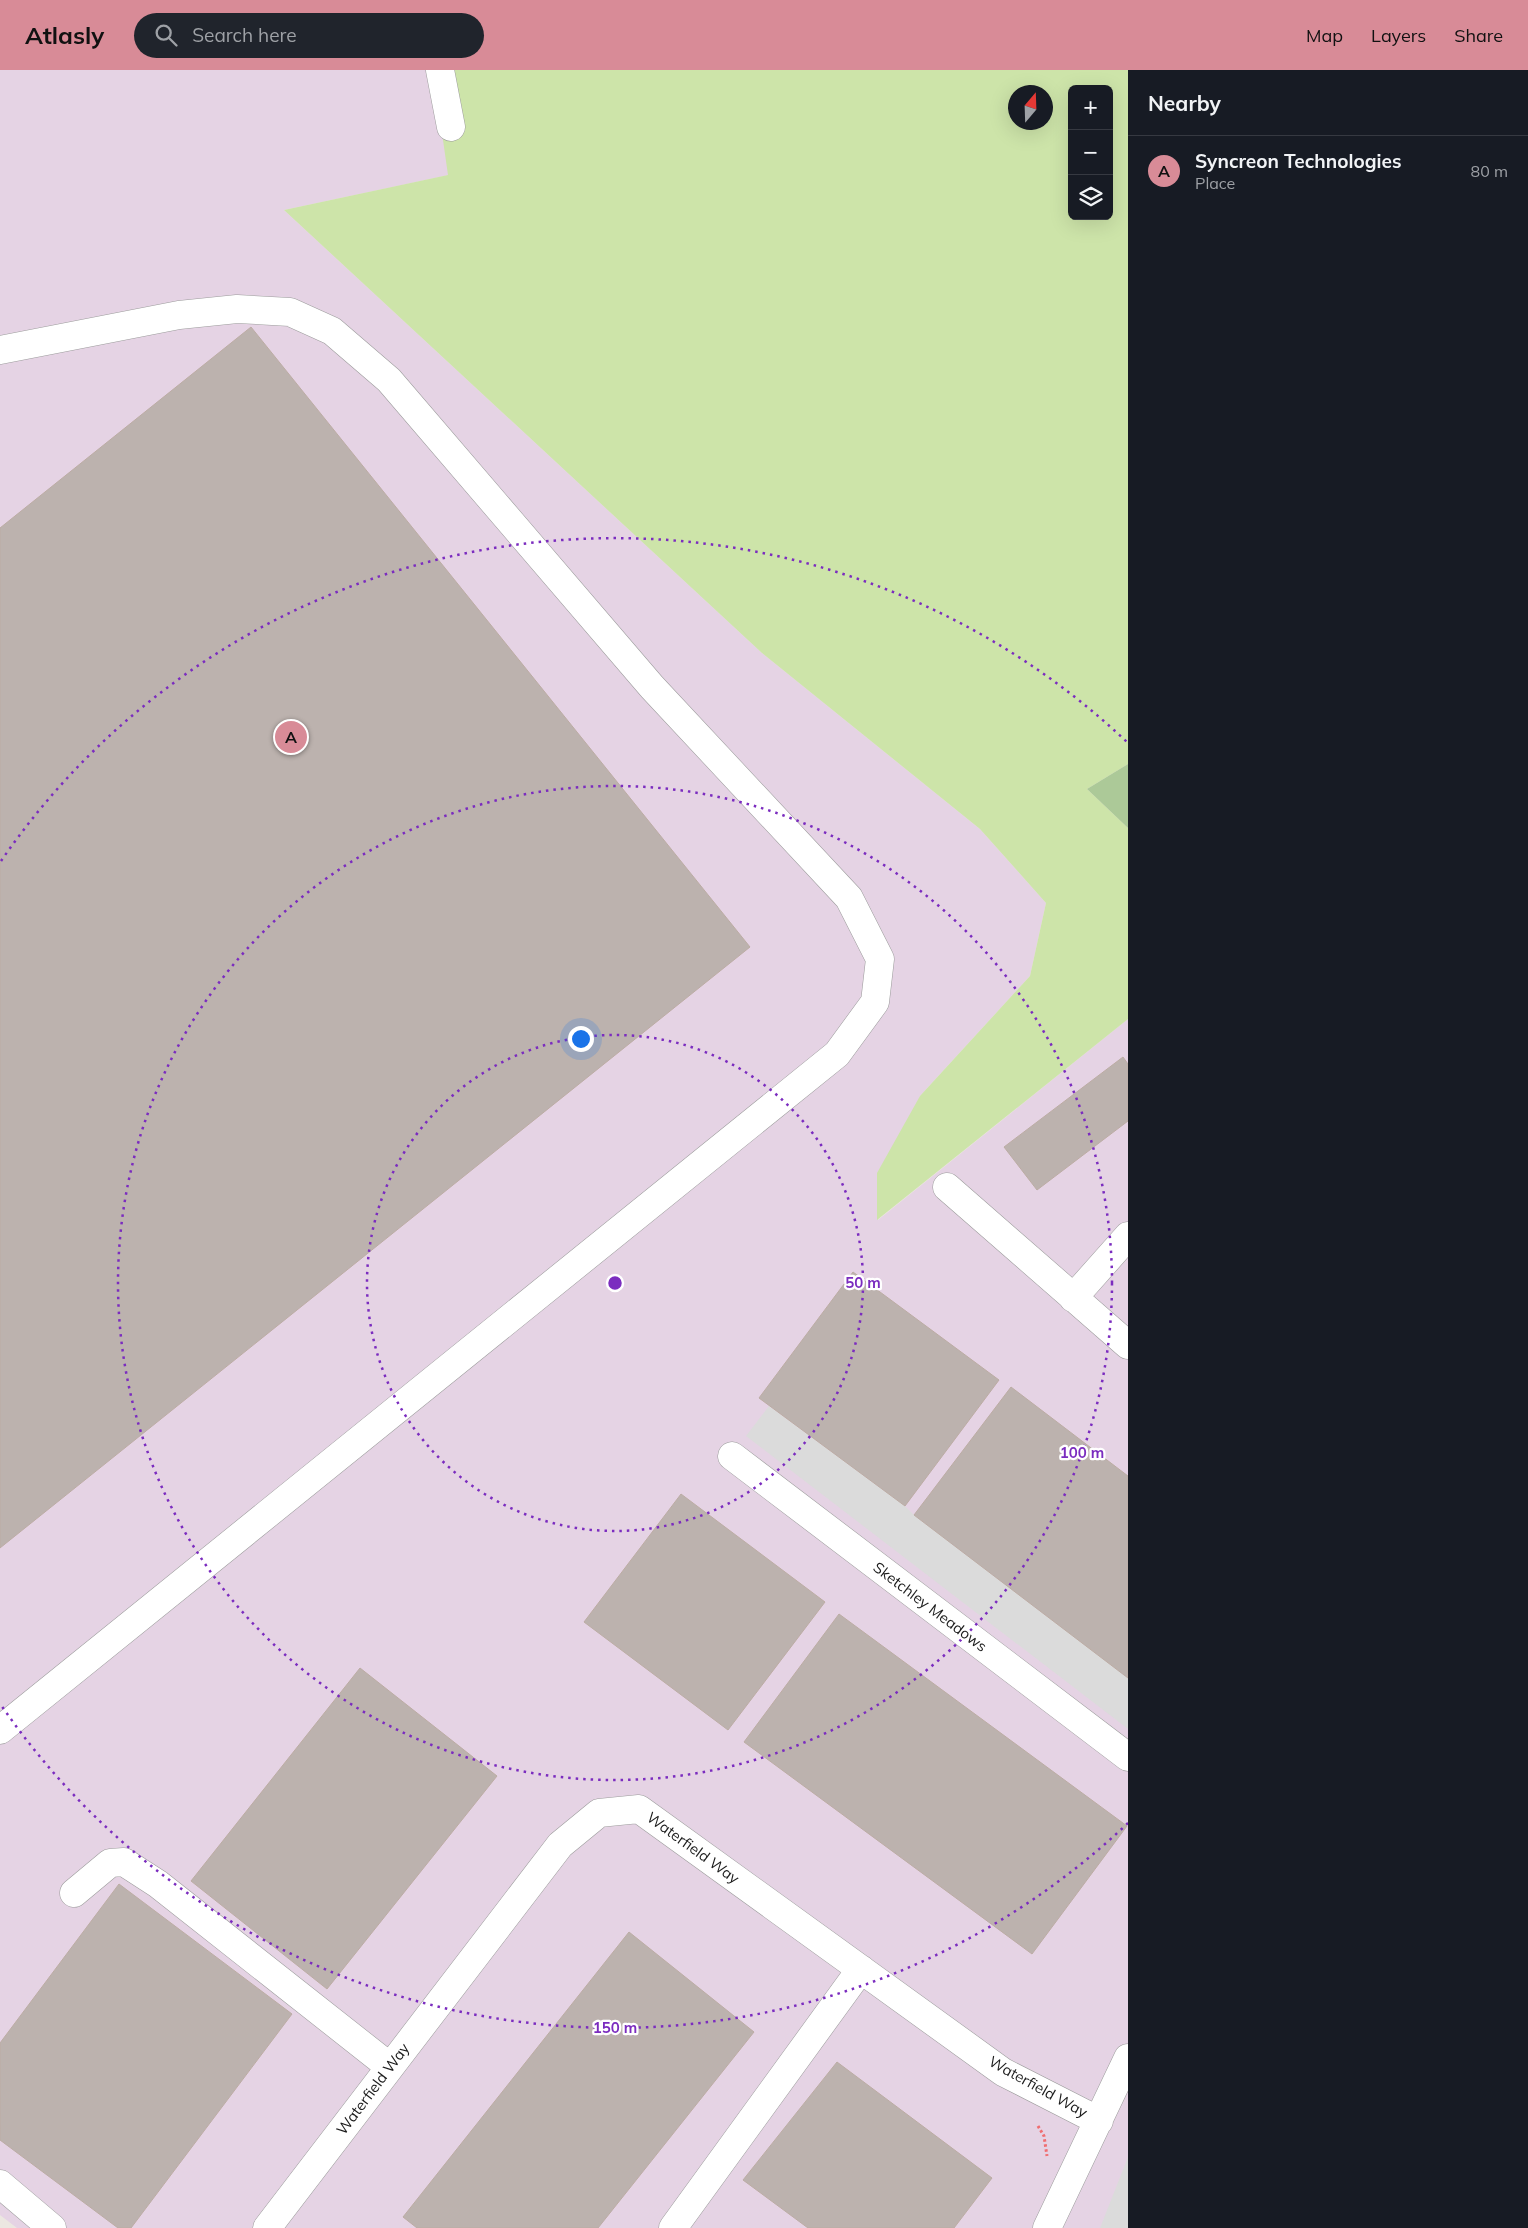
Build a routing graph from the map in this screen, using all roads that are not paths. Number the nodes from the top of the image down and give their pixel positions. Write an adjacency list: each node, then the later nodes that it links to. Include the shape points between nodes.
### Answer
1 (440, 70): 2 (street)
2 (451, 127)
3 (0, 350): 9 (street, via 179,315 237,309 290,312 332,330 389,380 652,687 849,898 880,958 875,1002 838,1054)
4 (947, 1187): 6 (street)
5 (1128, 1236): 6 (street)
6 (1073, 1298): 7 (street)
7 (1128, 1345)
8 (732, 1456): 10 (street, Sketchley Meadows)
9 (0, 1730)
10 (1128, 1757)
11 (74, 1893): 14 (street, via 110,1863 124,1862 158,1884)
12 (861, 1969): 14 (street, Waterfield Way, via 639,1809 599,1813 560,1845); 15 (street, Waterfield Way, via 1003,2072); 19 (street)
13 (1128, 2058): 15 (street)
14 (390, 2067): 18 (street, Waterfield Way)
15 (1099, 2121): 20 (street)
16 (0, 2184): 17 (street)
17 (52, 2228)
18 (267, 2228)
19 (673, 2228)
20 (1047, 2228)

